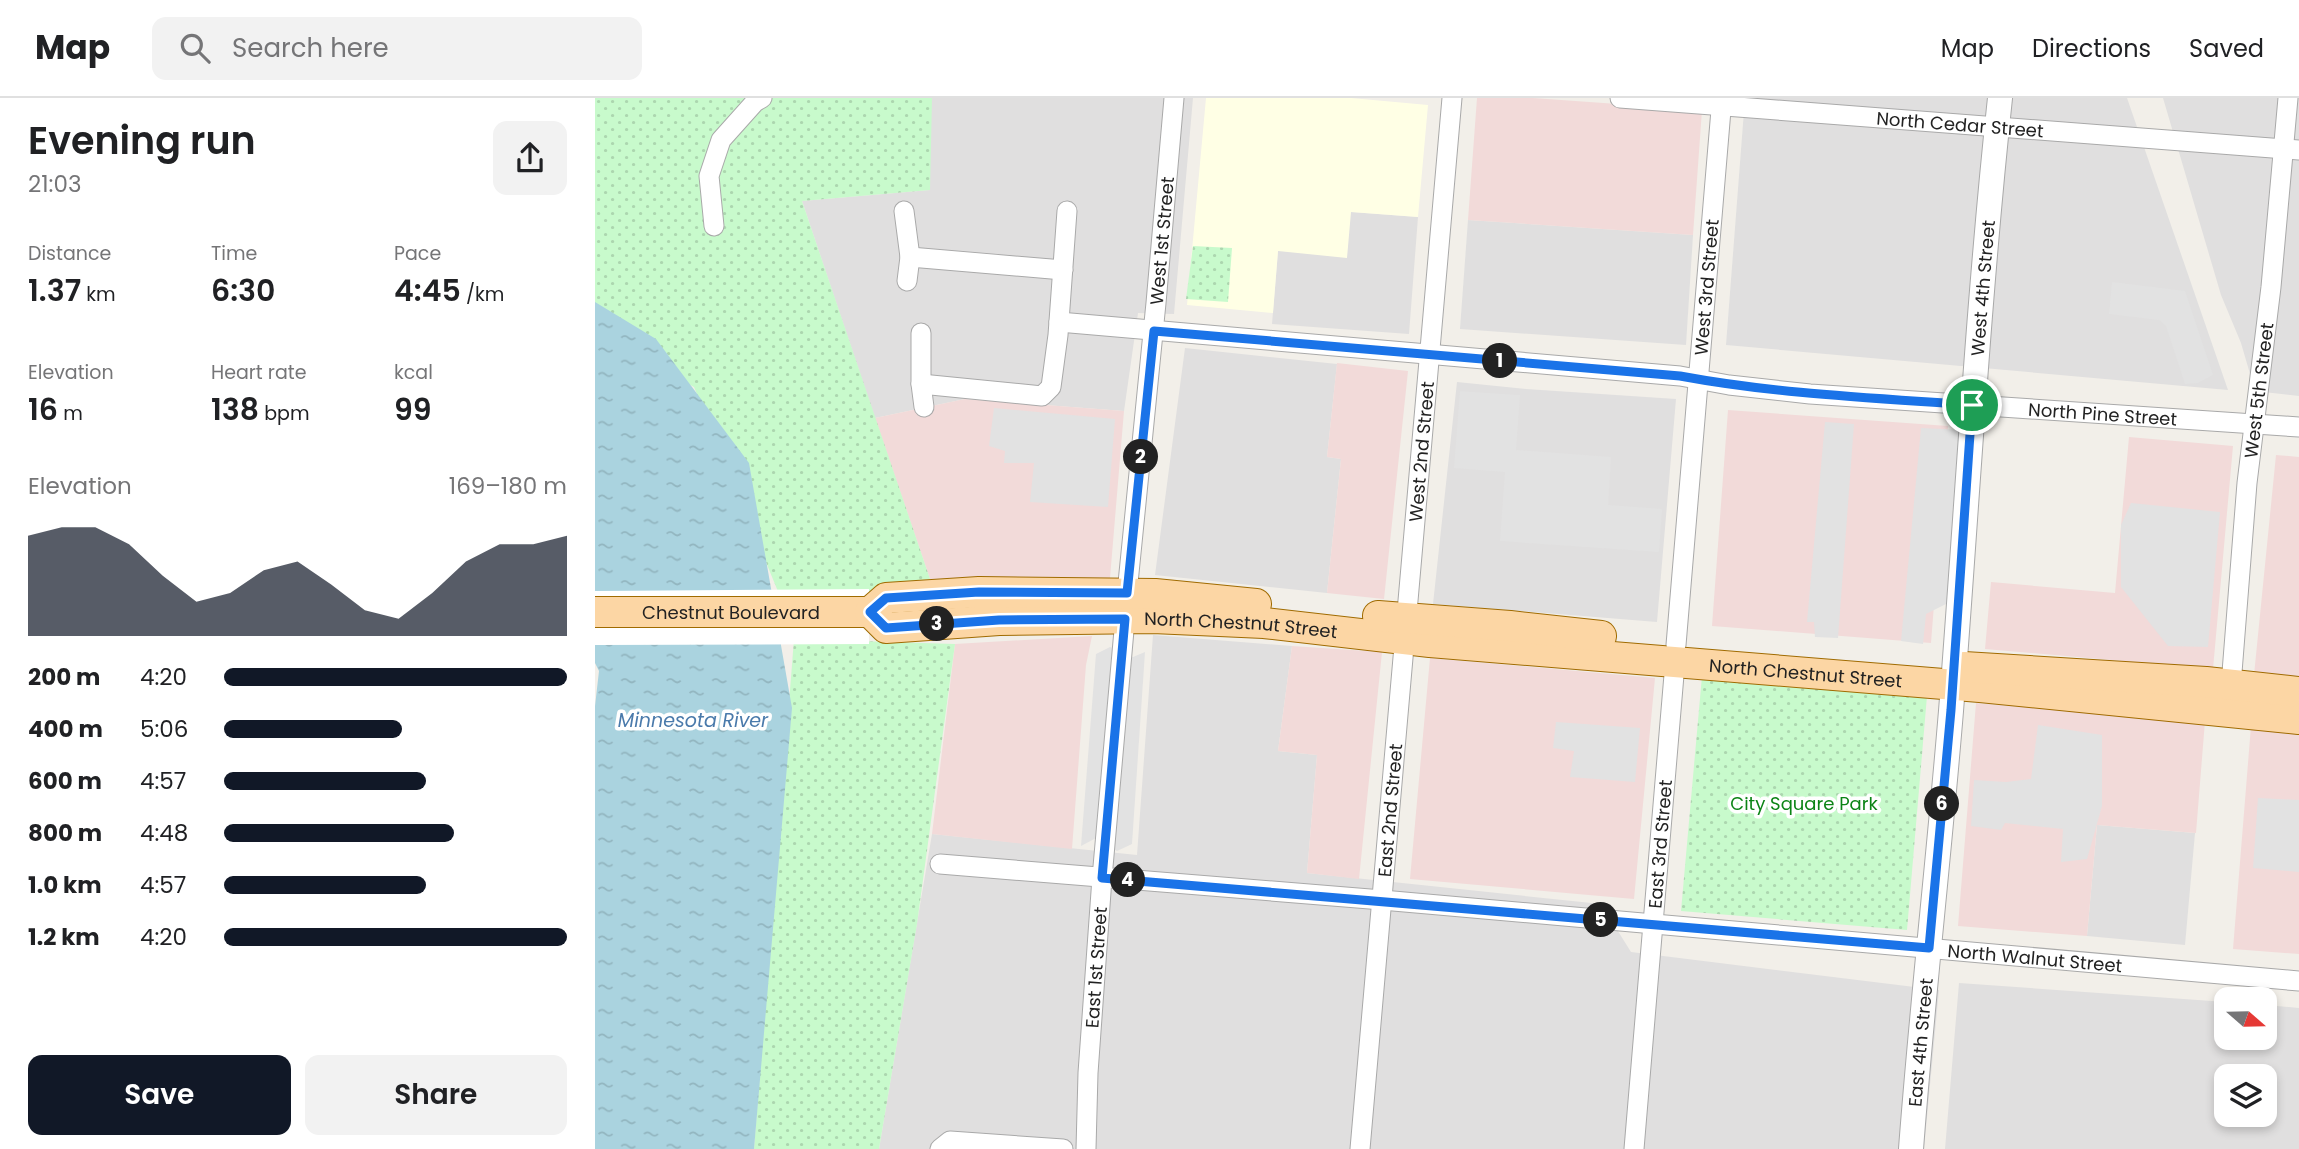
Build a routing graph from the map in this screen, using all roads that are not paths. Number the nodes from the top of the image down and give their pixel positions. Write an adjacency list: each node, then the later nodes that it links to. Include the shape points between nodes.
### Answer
1 (762, 98): 12 (street, via 721,139 709,176)
2 (1174, 98): 17 (street, West 1st Street)
3 (1451, 98): 19 (street, West 2nd Street)
4 (1621, 98): 7 (street, North Cedar Street)
5 (2000, 98): 8 (street, West 4th Street)
6 (2288, 98): 9 (street, West 5th Street)
7 (1722, 102): 8 (street, North Cedar Street); 20 (street, West 3rd Street)
8 (1997, 125): 9 (street, North Cedar Street); 22 (street, West 4th Street)
9 (2291, 150): 24 (street, West 5th Street)
10 (904, 211): 13 (street)
11 (1067, 211): 14 (street)
12 (714, 226)
13 (910, 257): 14 (street); 15 (street)
14 (1063, 270): 16 (street)
15 (907, 281)
16 (1059, 322): 17 (street, North Pine Street); 21 (street, via 1051,387 1042,396)
17 (1154, 331): 19 (street, North Pine Street); 26 (street, West 1st Street)
18 (921, 333): 21 (street)
19 (1429, 355): 20 (street, North Pine Street); 29 (street, West 2nd Street)
20 (1698, 379): 22 (street, North Pine Street, via 1810,394); 30 (street, West 3rd Street)
21 (921, 384): 23 (street)
22 (1972, 405): 24 (street, North Pine Street); 31 (street, West 4th Street)
23 (925, 407)
24 (2255, 423): 25 (street, North Pine Street); 32 (street, West 5th Street)
25 (2299, 426)
26 (1126, 606): 28 (main road, North Chestnut Street, via 886,628); 29 (main road, North Chestnut Street, via 1264,623); 36 (street, East 1st Street)
27 (595, 612): 28 (main road, Chestnut Boulevard)
28 (870, 612)
29 (1405, 628): 30 (main road, North Chestnut Street); 37 (street, East 2nd Street)
30 (1675, 654): 31 (main road, North Chestnut Street); 38 (street, East 3rd Street)
31 (1953, 676): 32 (main road, North Chestnut Street, via 2072,673); 34 (main road, North Chestnut Street); 39 (street, East 4th Street)
32 (2231, 685): 33 (main road, North Chestnut Street)
33 (2299, 692)
34 (2299, 719)
35 (940, 864): 36 (street, North Walnut Street)
36 (1102, 878): 37 (street, North Walnut Street); 43 (street, East 1st Street)
37 (1382, 900): 38 (street, North Walnut Street); 44 (street, East 2nd Street)
38 (1654, 925): 39 (street, North Walnut Street); 45 (street, East 3rd Street)
39 (1929, 948): 40 (street, North Walnut Street); 46 (street, East 4th Street)
40 (2299, 981)
41 (940, 1149): 42 (street, via 950,1141)
42 (1063, 1149)
43 (1086, 1149)
44 (1360, 1149)
45 (1634, 1149)
46 (1911, 1149)

